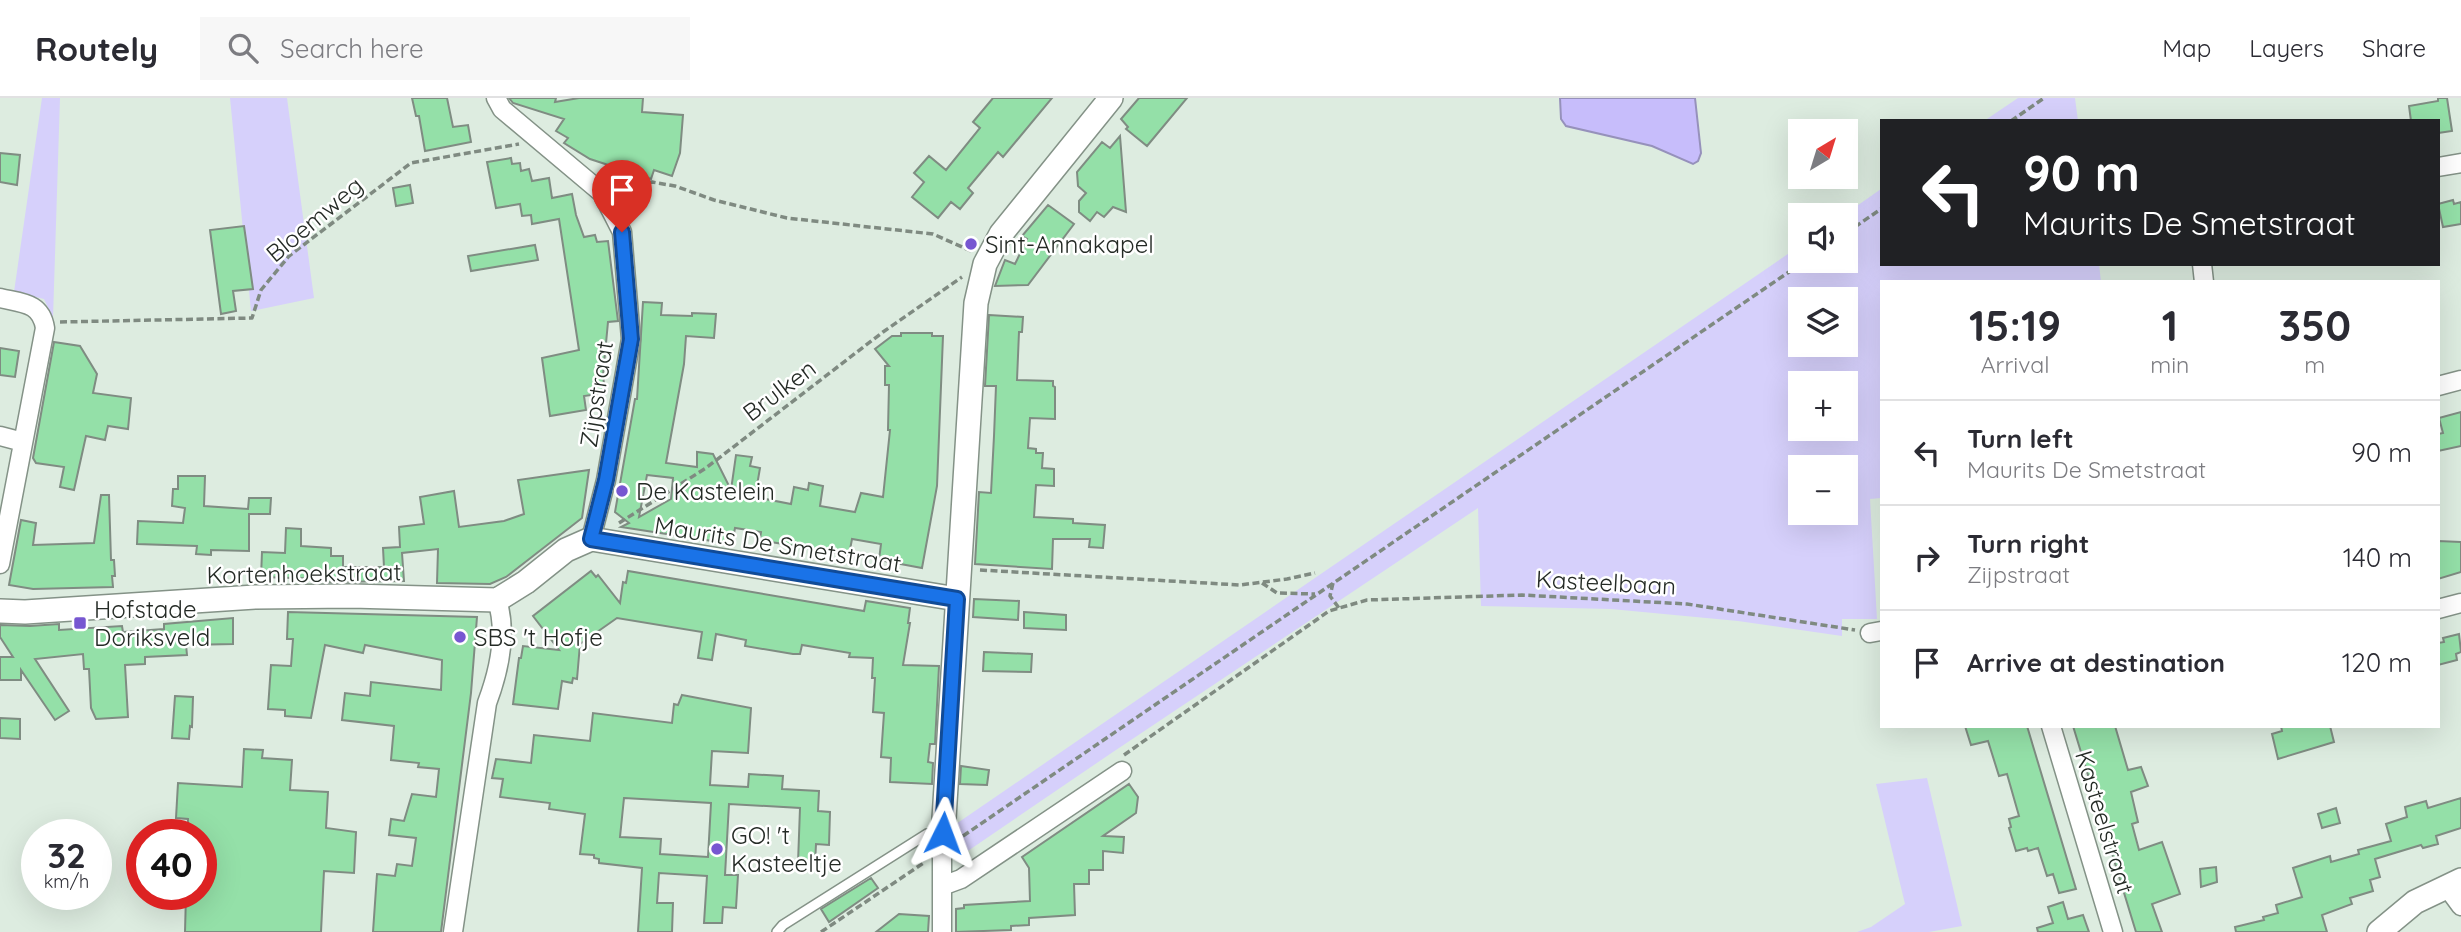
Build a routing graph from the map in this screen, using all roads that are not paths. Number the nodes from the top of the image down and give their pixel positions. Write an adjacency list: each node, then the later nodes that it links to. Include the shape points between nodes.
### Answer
1 (496, 98): 10 (street, Zijpstraat, via 502,109 603,193 622,232 631,339)
2 (1111, 98): 12 (street, via 1012,218 987,260 976,303)
3 (2461, 163): 4 (street)
4 (2440, 167)
5 (0, 298): 9 (street, via 33,306 44,323)
6 (2461, 380): 7 (street)
7 (2440, 385)
8 (0, 436): 9 (street)
9 (23, 442): 11 (street)
10 (591, 539): 12 (street, Maurits De Smetstraat); 13 (street, via 566,550)
11 (0, 564)
12 (957, 599): 19 (street)
13 (497, 600): 16 (street, Kortenhoekstraat, via 255,597); 23 (street, via 503,618 502,639 487,704)
14 (2461, 603): 15 (street)
15 (2440, 608)
16 (0, 611)
17 (2052, 728): 26 (street, Kasteelstraat)
18 (1122, 771): 21 (street, via 961,879)
19 (942, 842): 21 (street); 24 (lane, via 927,834)
20 (2454, 884): 22 (street); 27 (street, via 2415,902)
21 (942, 886): 25 (street)
22 (2461, 906)
23 (453, 932)
24 (777, 932)
25 (942, 932)
26 (2113, 932)
27 (2379, 932)

